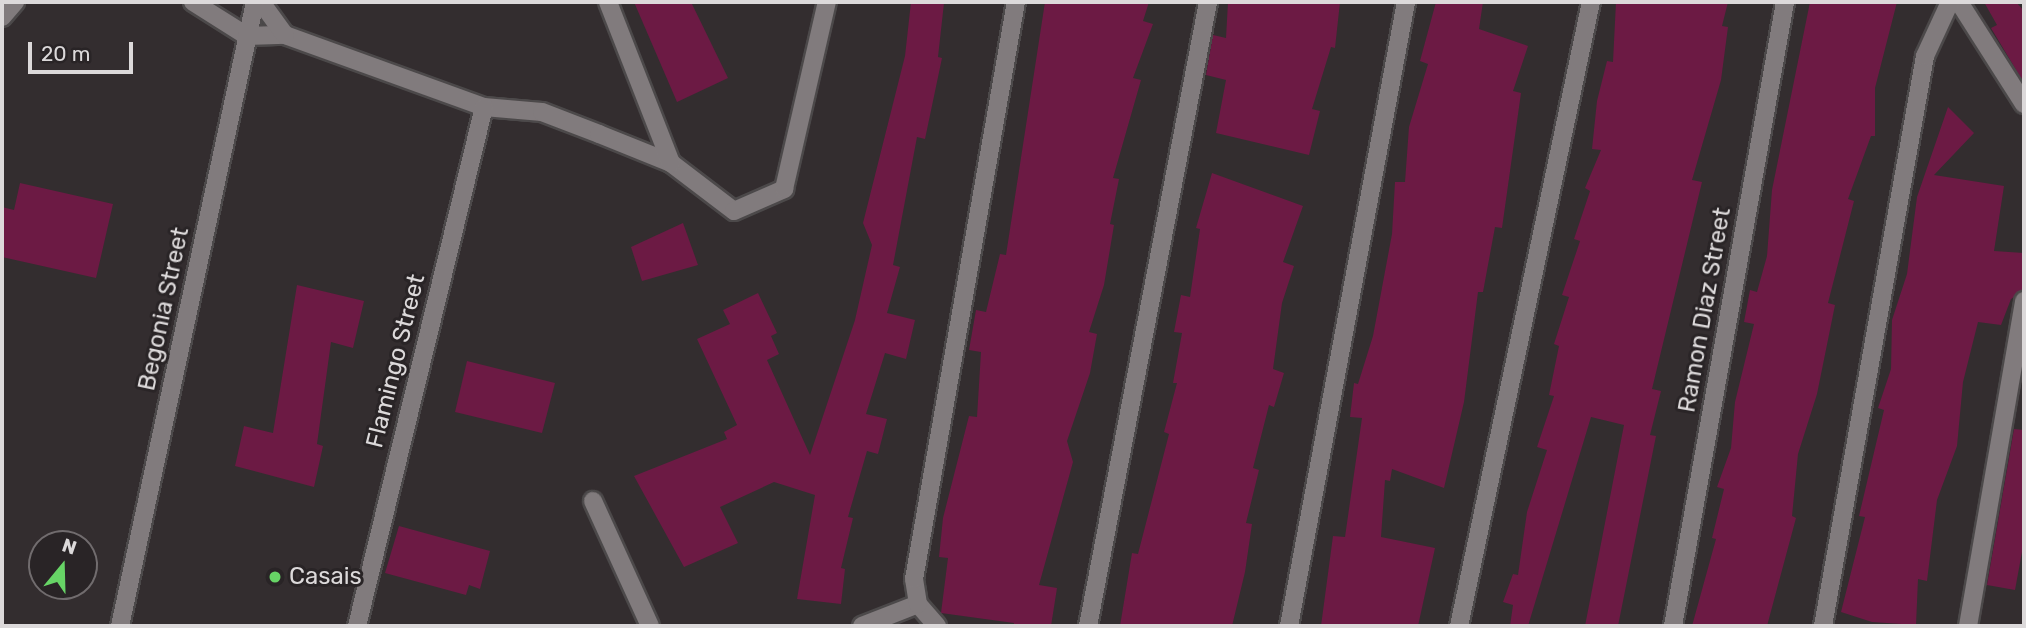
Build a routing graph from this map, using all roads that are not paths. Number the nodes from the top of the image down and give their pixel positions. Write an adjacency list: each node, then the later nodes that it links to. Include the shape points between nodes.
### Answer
1 (15, 2): 14 (street)
2 (193, 2): 15 (street)
3 (255, 2): 15 (street, Begonia Street)
4 (261, 2): 16 (street)
5 (608, 2): 19 (street)
6 (827, 2): 19 (street, via 784,189 734,211)
7 (1016, 2): 22 (street, via 914,579)
8 (1208, 2): 28 (street)
9 (1406, 2): 29 (street)
10 (1591, 2): 30 (street)
11 (1785, 2): 31 (street, Ramon Diaz Street)
12 (1950, 2): 32 (street, via 1925,56)
13 (1959, 2): 17 (street)
14 (2, 17)
15 (247, 36): 16 (street); 24 (street, Begonia Street)
16 (285, 36): 18 (street)
17 (2024, 104)
18 (484, 107): 19 (street, via 542,112); 25 (street, Flamingo Street)
19 (671, 163)
20 (2024, 300): 33 (street)
21 (593, 501): 23 (street)
22 (918, 604): 26 (street); 27 (street)
23 (643, 621)
24 (120, 626)
25 (357, 626)
26 (862, 626)
27 (937, 626)
28 (1088, 626)
29 (1289, 626)
30 (1459, 626)
31 (1673, 626)
32 (1823, 626)
33 (1968, 626)

